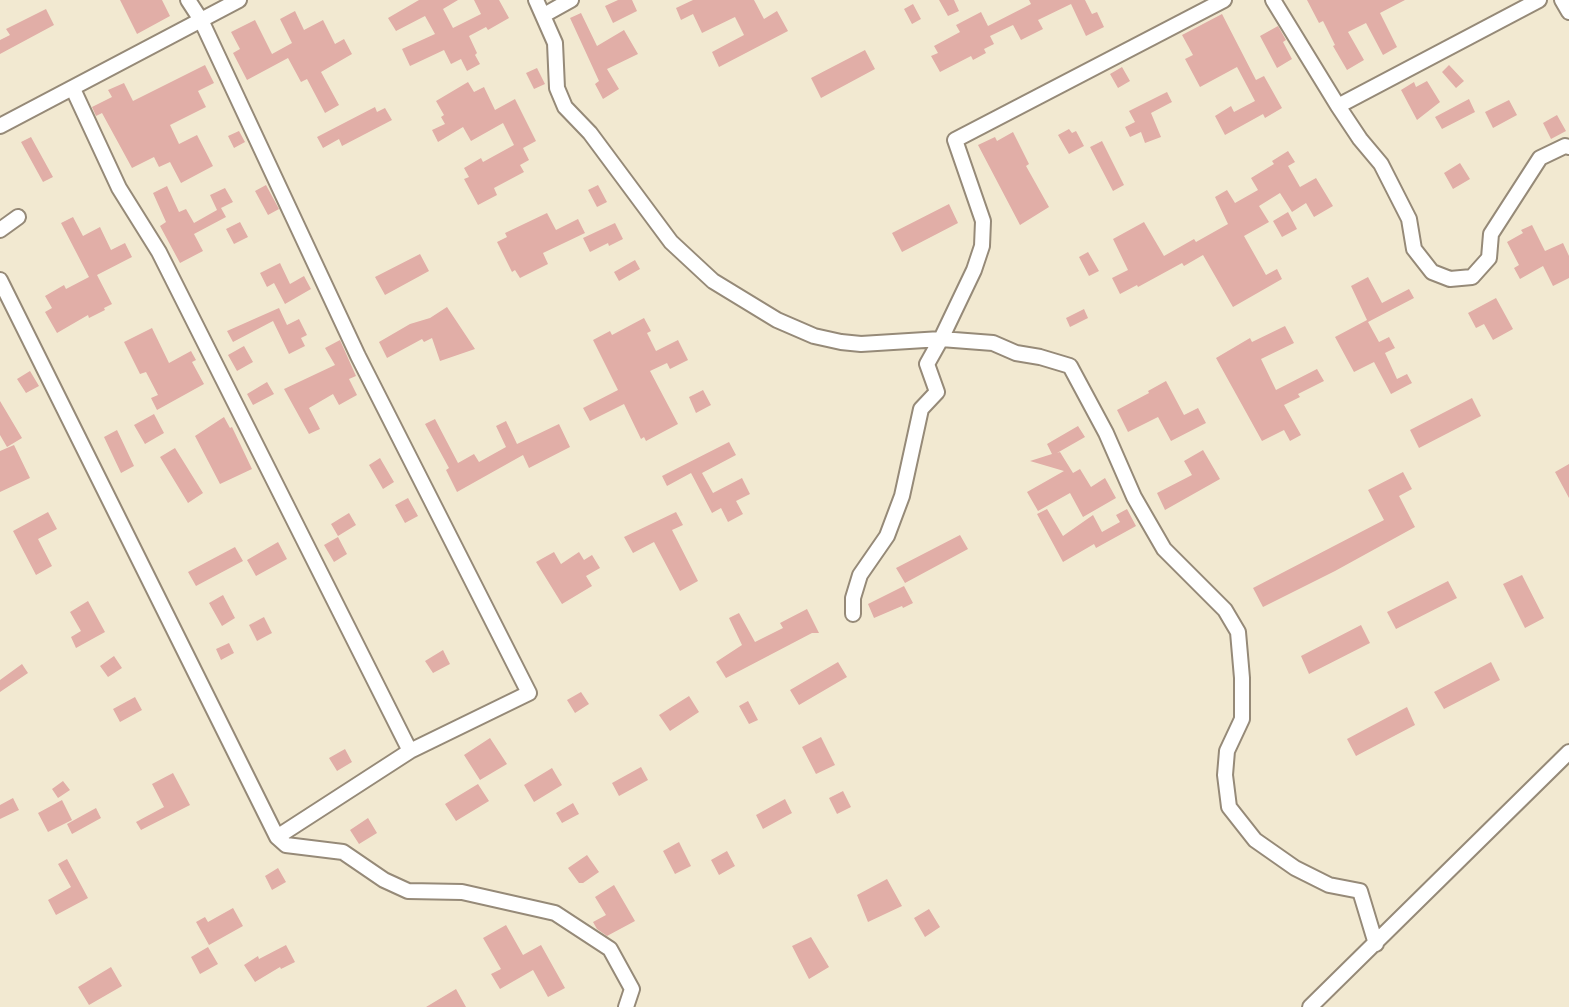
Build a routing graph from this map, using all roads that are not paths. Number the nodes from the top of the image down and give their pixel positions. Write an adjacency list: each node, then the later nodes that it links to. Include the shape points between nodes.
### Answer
1 (188, 0): 11 (street)
2 (239, 0): 11 (street)
3 (536, 0): 10 (street)
4 (571, 0): 10 (street)
5 (1224, 0): 19 (street, via 955,140 983,221 982,246)
6 (1273, 0): 13 (street)
7 (1539, 0): 13 (street)
8 (1563, 0): 9 (street)
9 (1569, 12)
10 (544, 15): 19 (street, via 555,43 557,88 565,107 590,133 671,242 713,281 777,320 814,336 861,344)
11 (201, 20): 12 (street); 21 (street, via 358,356 530,693)
12 (73, 89): 14 (street); 21 (street, via 119,188 159,252)
13 (1338, 106): 15 (street, via 1381,164 1409,219 1414,249 1432,272 1450,279 1472,277 1489,258 1491,234 1540,158)
14 (0, 126)
15 (1569, 147)
16 (18, 218): 17 (street)
17 (0, 230)
18 (0, 279): 23 (street)
19 (941, 340): 20 (street, via 926,364 937,392 921,409 902,496 887,536 860,575); 24 (street, via 993,343 1016,354 1070,366 1164,549 1225,610 1238,632 1242,719 1227,751 1224,775 1229,807 1255,840 1295,868 1329,885 1360,891)
20 (853, 614)
21 (410, 751): 23 (street)
22 (1569, 752): 24 (street)
23 (277, 837): 25 (street, via 286,845 343,852 408,891 462,892 555,913 610,948 632,989)
24 (1376, 944): 26 (street)
25 (626, 1007)
26 (1310, 1007)

